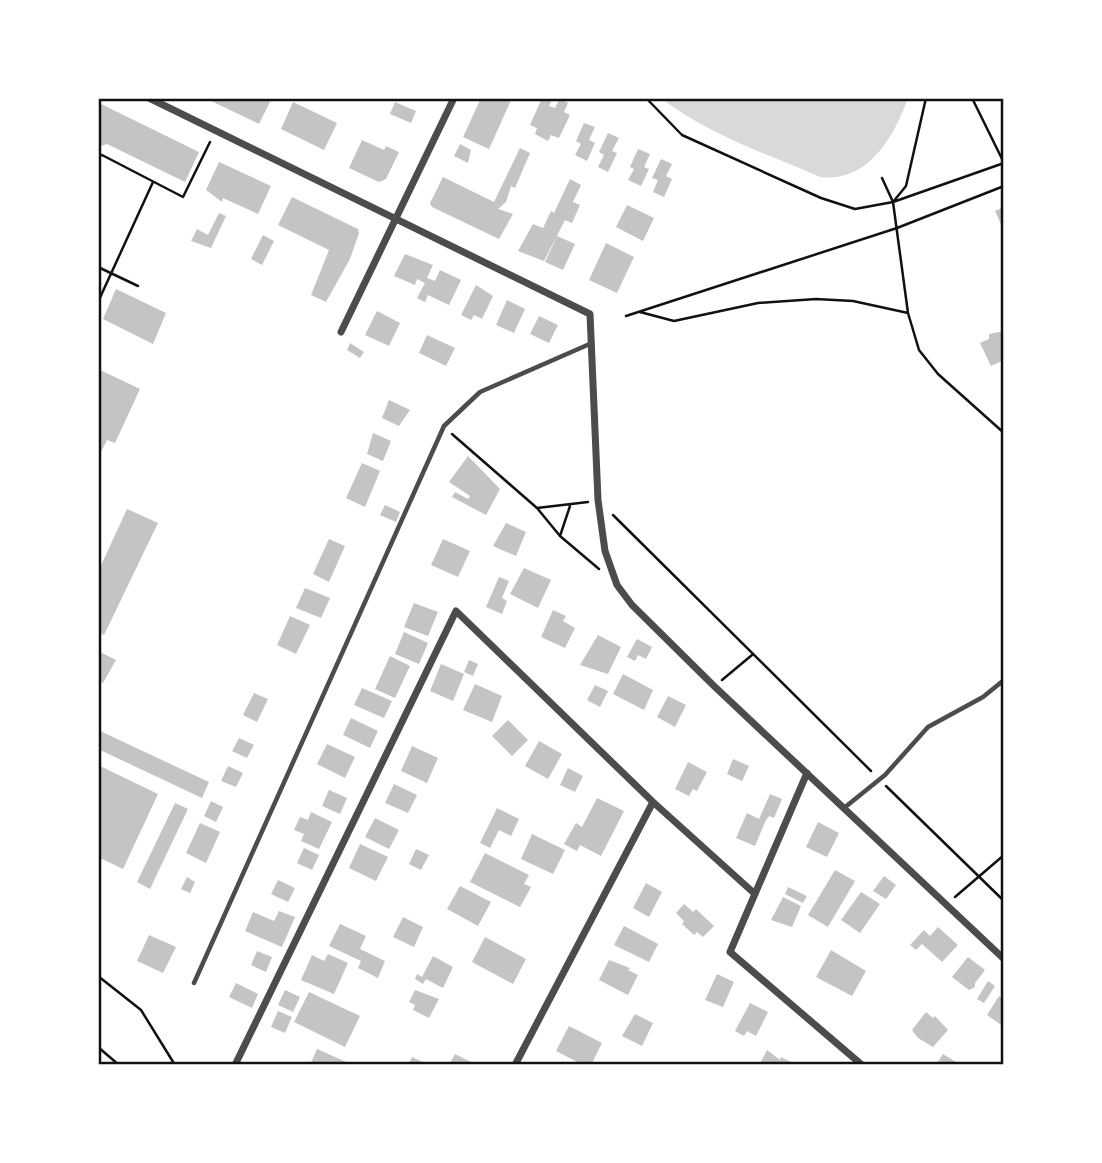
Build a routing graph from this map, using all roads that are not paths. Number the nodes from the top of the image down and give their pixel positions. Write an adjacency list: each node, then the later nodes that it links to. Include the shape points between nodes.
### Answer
1 (149, 98): 3 (street)
2 (454, 98): 3 (street)
3 (396, 218): 4 (street); 5 (street, via 590,314)
4 (341, 332)
5 (592, 343): 7 (street, via 598,499 605,551 617,585 632,605); 12 (lane, via 480,392 444,426)
6 (1004, 680): 9 (lane, via 928,727 880,779)
7 (807, 773): 9 (street); 10 (street)
8 (653, 802): 10 (street); 13 (street, via 456,611); 14 (street)
9 (844, 807): 11 (street)
10 (755, 894): 15 (street, via 730,952)
11 (1004, 959)
12 (194, 983)
13 (235, 1065)
14 (514, 1065)
15 (862, 1065)

